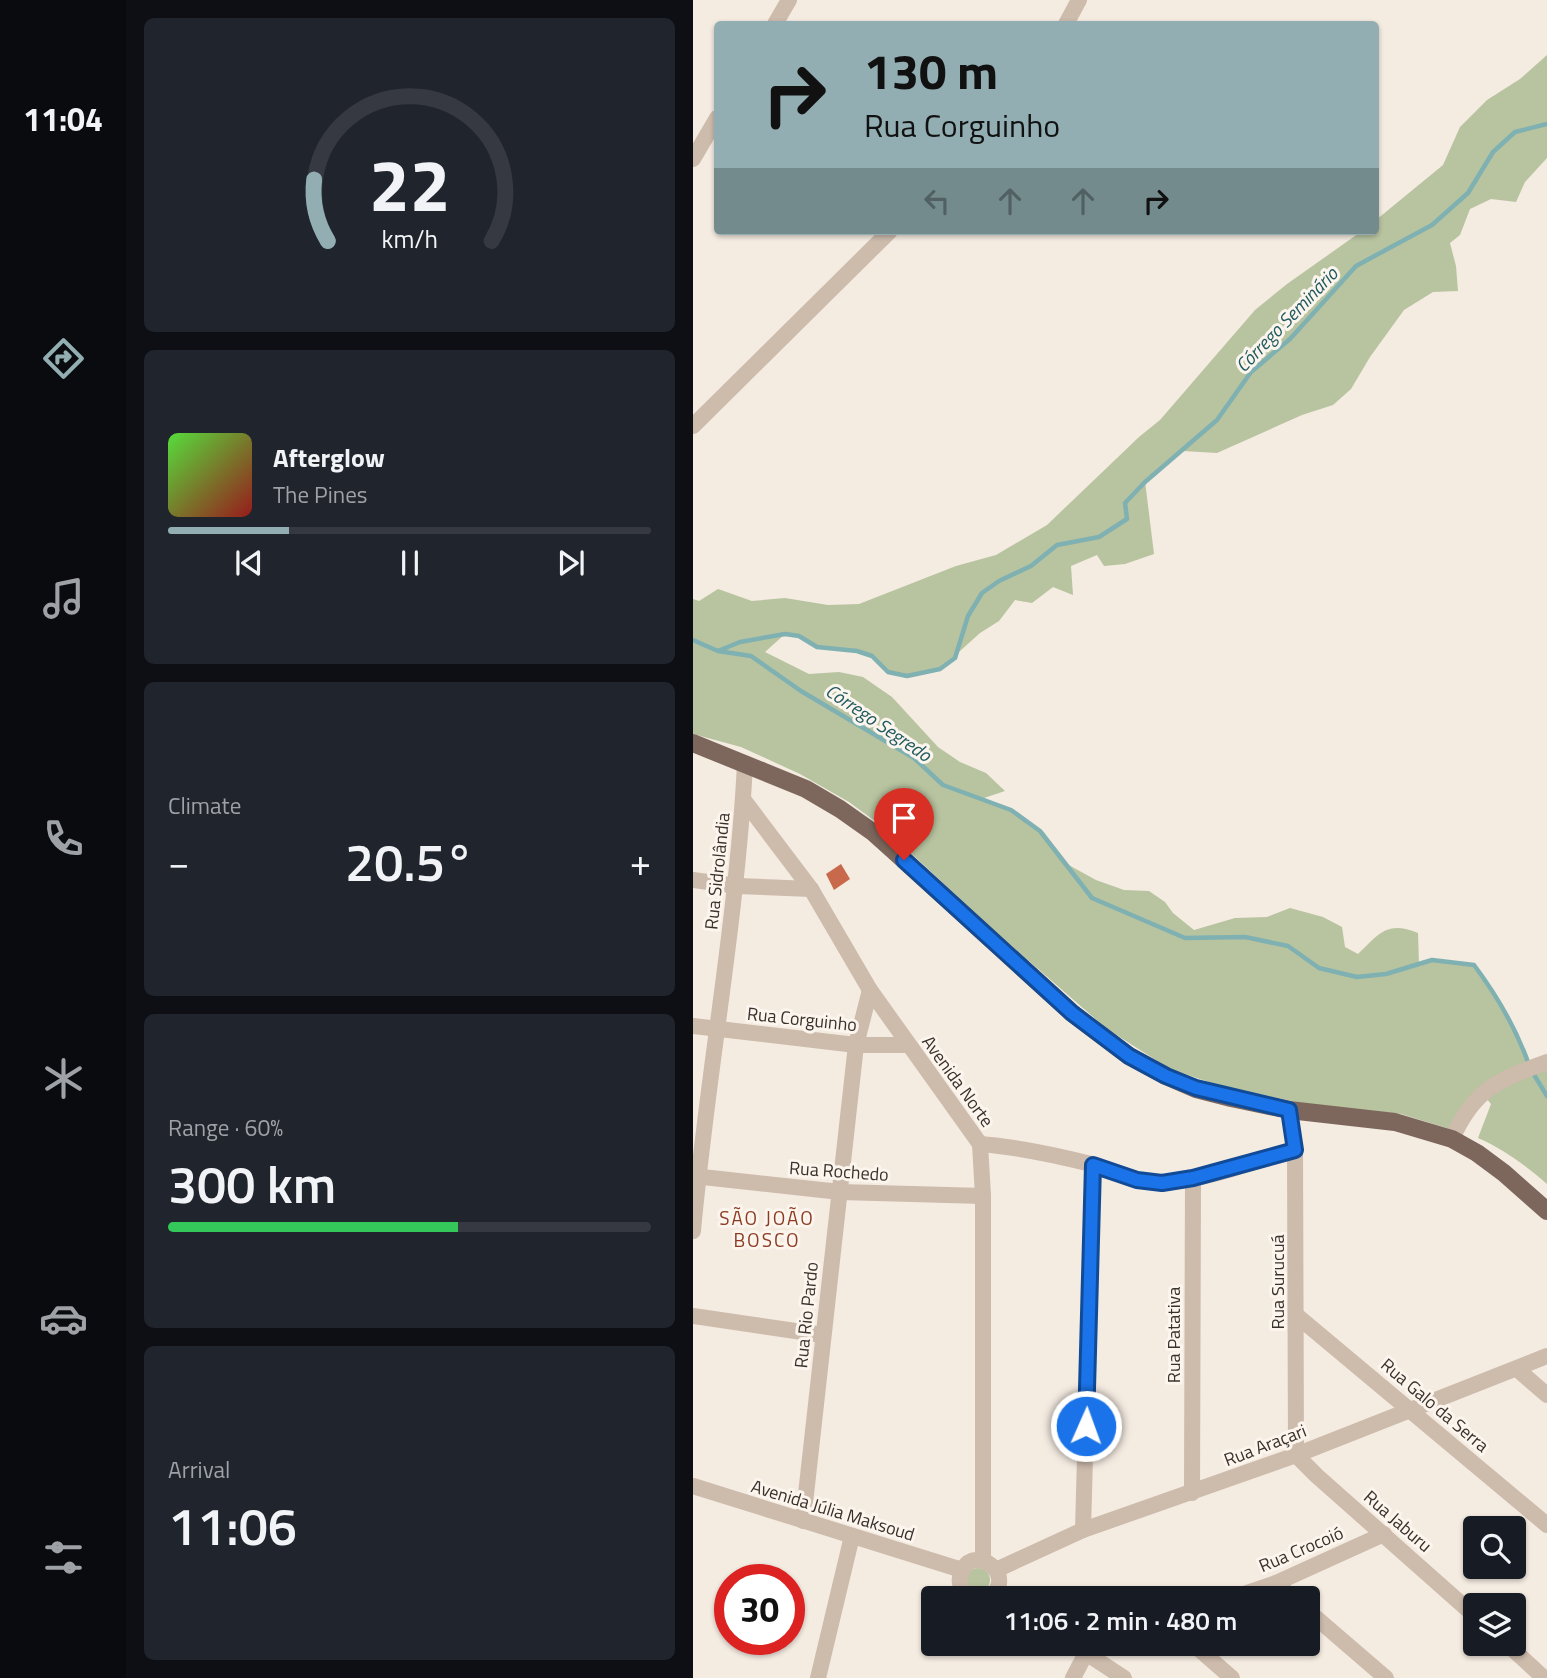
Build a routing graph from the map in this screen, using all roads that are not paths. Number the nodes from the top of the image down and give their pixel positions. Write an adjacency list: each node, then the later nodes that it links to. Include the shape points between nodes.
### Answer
1 (789, 0): 3 (street)
2 (1079, 0): 4 (street)
3 (777, 21)
4 (1068, 21)
5 (714, 123): 6 (street)
6 (693, 159)
7 (886, 235): 8 (street)
8 (693, 426)
9 (693, 743): 11 (main road)
10 (693, 755): 11 (main road)
11 (742, 763): 12 (street, Rua Sidrolândia); 22 (main road, via 806,789 874,833 1072,1013 1129,1056 1196,1088)
12 (743, 799): 14 (street, Rua Sidrolândia); 15 (street, Avenida Norte)
13 (693, 880): 14 (street)
14 (737, 886): 15 (street); 18 (street, Rua Sidrolândia)
15 (811, 889): 16 (street, Avenida Norte)
16 (870, 990): 19 (street, Rua Rio Pardo); 20 (street, Avenida Norte)
17 (693, 1026): 18 (street, Rua Corguinho)
18 (717, 1029): 19 (street, Rua Corguinho); 27 (street, Rua Sidrolândia)
19 (856, 1045): 20 (street, Rua Corguinho); 29 (street, Rua Rio Pardo)
20 (907, 1045): 24 (street, Avenida Norte)
21 (1545, 1063): 23 (street, via 1483,1092)
22 (1289, 1110): 23 (main road, via 1395,1122); 25 (street, Rua Surucuá)
23 (1452, 1139): 31 (main road, via 1504,1173)
24 (980, 1144): 26 (street); 30 (street, Avenida Norte)
25 (1295, 1150): 28 (street); 33 (street, Rua Surucuá)
26 (1093, 1165): 28 (street, via 1137,1180 1162,1183); 45 (street)
27 (695, 1176): 29 (street, Rua Rochedo); 32 (street, Rua Sidrolândia)
28 (1193, 1178): 42 (street, Rua Patativa)
29 (840, 1192): 30 (street, Rua Rochedo); 35 (street, Rua Rio Pardo)
30 (983, 1196): 48 (street, Avenida Norte)
31 (1547, 1211)
32 (693, 1231)
33 (1296, 1315): 39 (street, Rua Galo da Serra); 40 (street, Rua Surucuá)
34 (693, 1316): 35 (street)
35 (823, 1335): 43 (street, Rua Rio Pardo)
36 (1547, 1356): 37 (street, Rua Araçari)
37 (1517, 1369): 38 (street); 39 (street, Rua Araçari)
38 (1547, 1395)
39 (1410, 1408): 40 (street, Rua Araçari); 44 (street, Rua Galo da Serra)
40 (1296, 1455): 42 (street, Rua Araçari); 46 (street, Rua Jaburu)
41 (693, 1486): 43 (street, Avenida Júlia Maksoud)
42 (1192, 1493): 45 (street, Rua Araçari)
43 (803, 1521): 47 (street, Avenida Júlia Maksoud)
44 (1547, 1525)
45 (1083, 1530): 48 (street, Rua Araçari)
46 (1384, 1534): 50 (street, Rua Crocoió); 55 (street, Rua Jaburu)
47 (852, 1536): 49 (street, Avenida Júlia Maksoud); 61 (street)
48 (990, 1565): 49 (street, Rua Araçari, via 975,1560); 52 (street, Avenida Norte, via 999,1579)
49 (962, 1570): 51 (street)
50 (1276, 1583): 53 (street, Rua Crocoió); 54 (street)
51 (961, 1586)
52 (998, 1586)
53 (1267, 1586)
54 (1279, 1586)
55 (1463, 1605)
56 (1320, 1621): 65 (street)
57 (1084, 1656): 62 (street)
58 (1090, 1656): 63 (street)
59 (1207, 1656): 64 (street)
60 (1520, 1656): 66 (street)
61 (818, 1678)
62 (1073, 1678)
63 (1123, 1678)
64 (1232, 1678)
65 (1386, 1678)
66 (1545, 1678)

